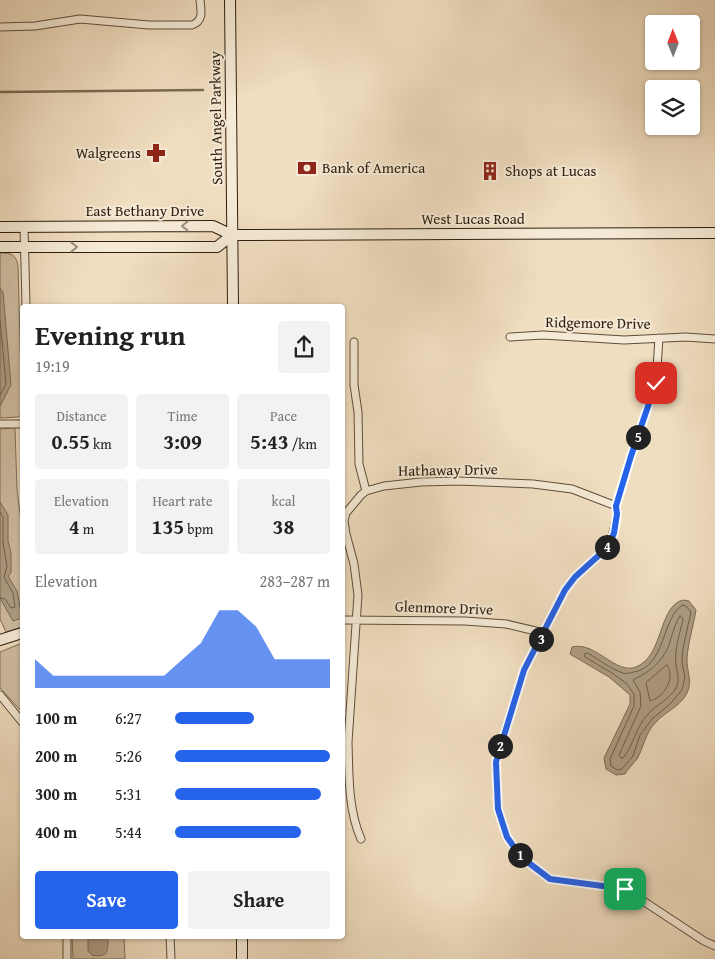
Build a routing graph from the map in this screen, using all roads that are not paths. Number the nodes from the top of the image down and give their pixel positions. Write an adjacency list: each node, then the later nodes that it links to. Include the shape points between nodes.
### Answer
1 (200, 0): 3 (street, via 200,18 192,25 80,19)
2 (230, 0): 7 (main road, South Angel Parkway)
3 (0, 27)
4 (0, 226): 5 (main road, East Bethany Drive)
5 (24, 226): 7 (main road, East Bethany Drive, one-way to 5, via 213,226); 9 (street)
6 (715, 233): 7 (main road, West Lucas Road)
7 (232, 235): 9 (main road, one-way to 7, via 217,246); 11 (main road, South Angel Parkway)
8 (0, 247): 9 (main road)
9 (25, 247): 10 (street)
10 (26, 304)
11 (233, 304)
12 (510, 337): 13 (street, Ridgemore Drive, via 543,334 624,340)
13 (659, 338): 14 (street, Ridgemore Drive); 19 (street, via 656,383)
14 (715, 339)
15 (354, 342): 18 (street, via 359,464)
16 (0, 424): 17 (street)
17 (20, 424)
18 (366, 491): 19 (street, Hathaway Drive, via 421,482 533,484 572,489); 20 (street)
19 (616, 506): 24 (street, via 614,533 608,547 565,590)
20 (345, 517)
21 (345, 528): 23 (street, via 358,595)
22 (345, 620): 23 (street, Glenmore Drive)
23 (356, 620): 24 (street, Glenmore Drive, via 465,621 506,624); 29 (street, via 348,750 353,816)
24 (544, 633): 33 (street, via 524,670 496,762 498,809 507,837 521,857 550,879 625,889 704,942)
25 (20, 634): 26 (main road)
26 (0, 640)
27 (0, 695): 28 (street)
28 (20, 720)
29 (361, 839)
30 (67, 939): 34 (street)
31 (170, 939): 35 (street)
32 (242, 939): 36 (main road)
33 (715, 946)
34 (67, 959)
35 (170, 959)
36 (242, 959)

